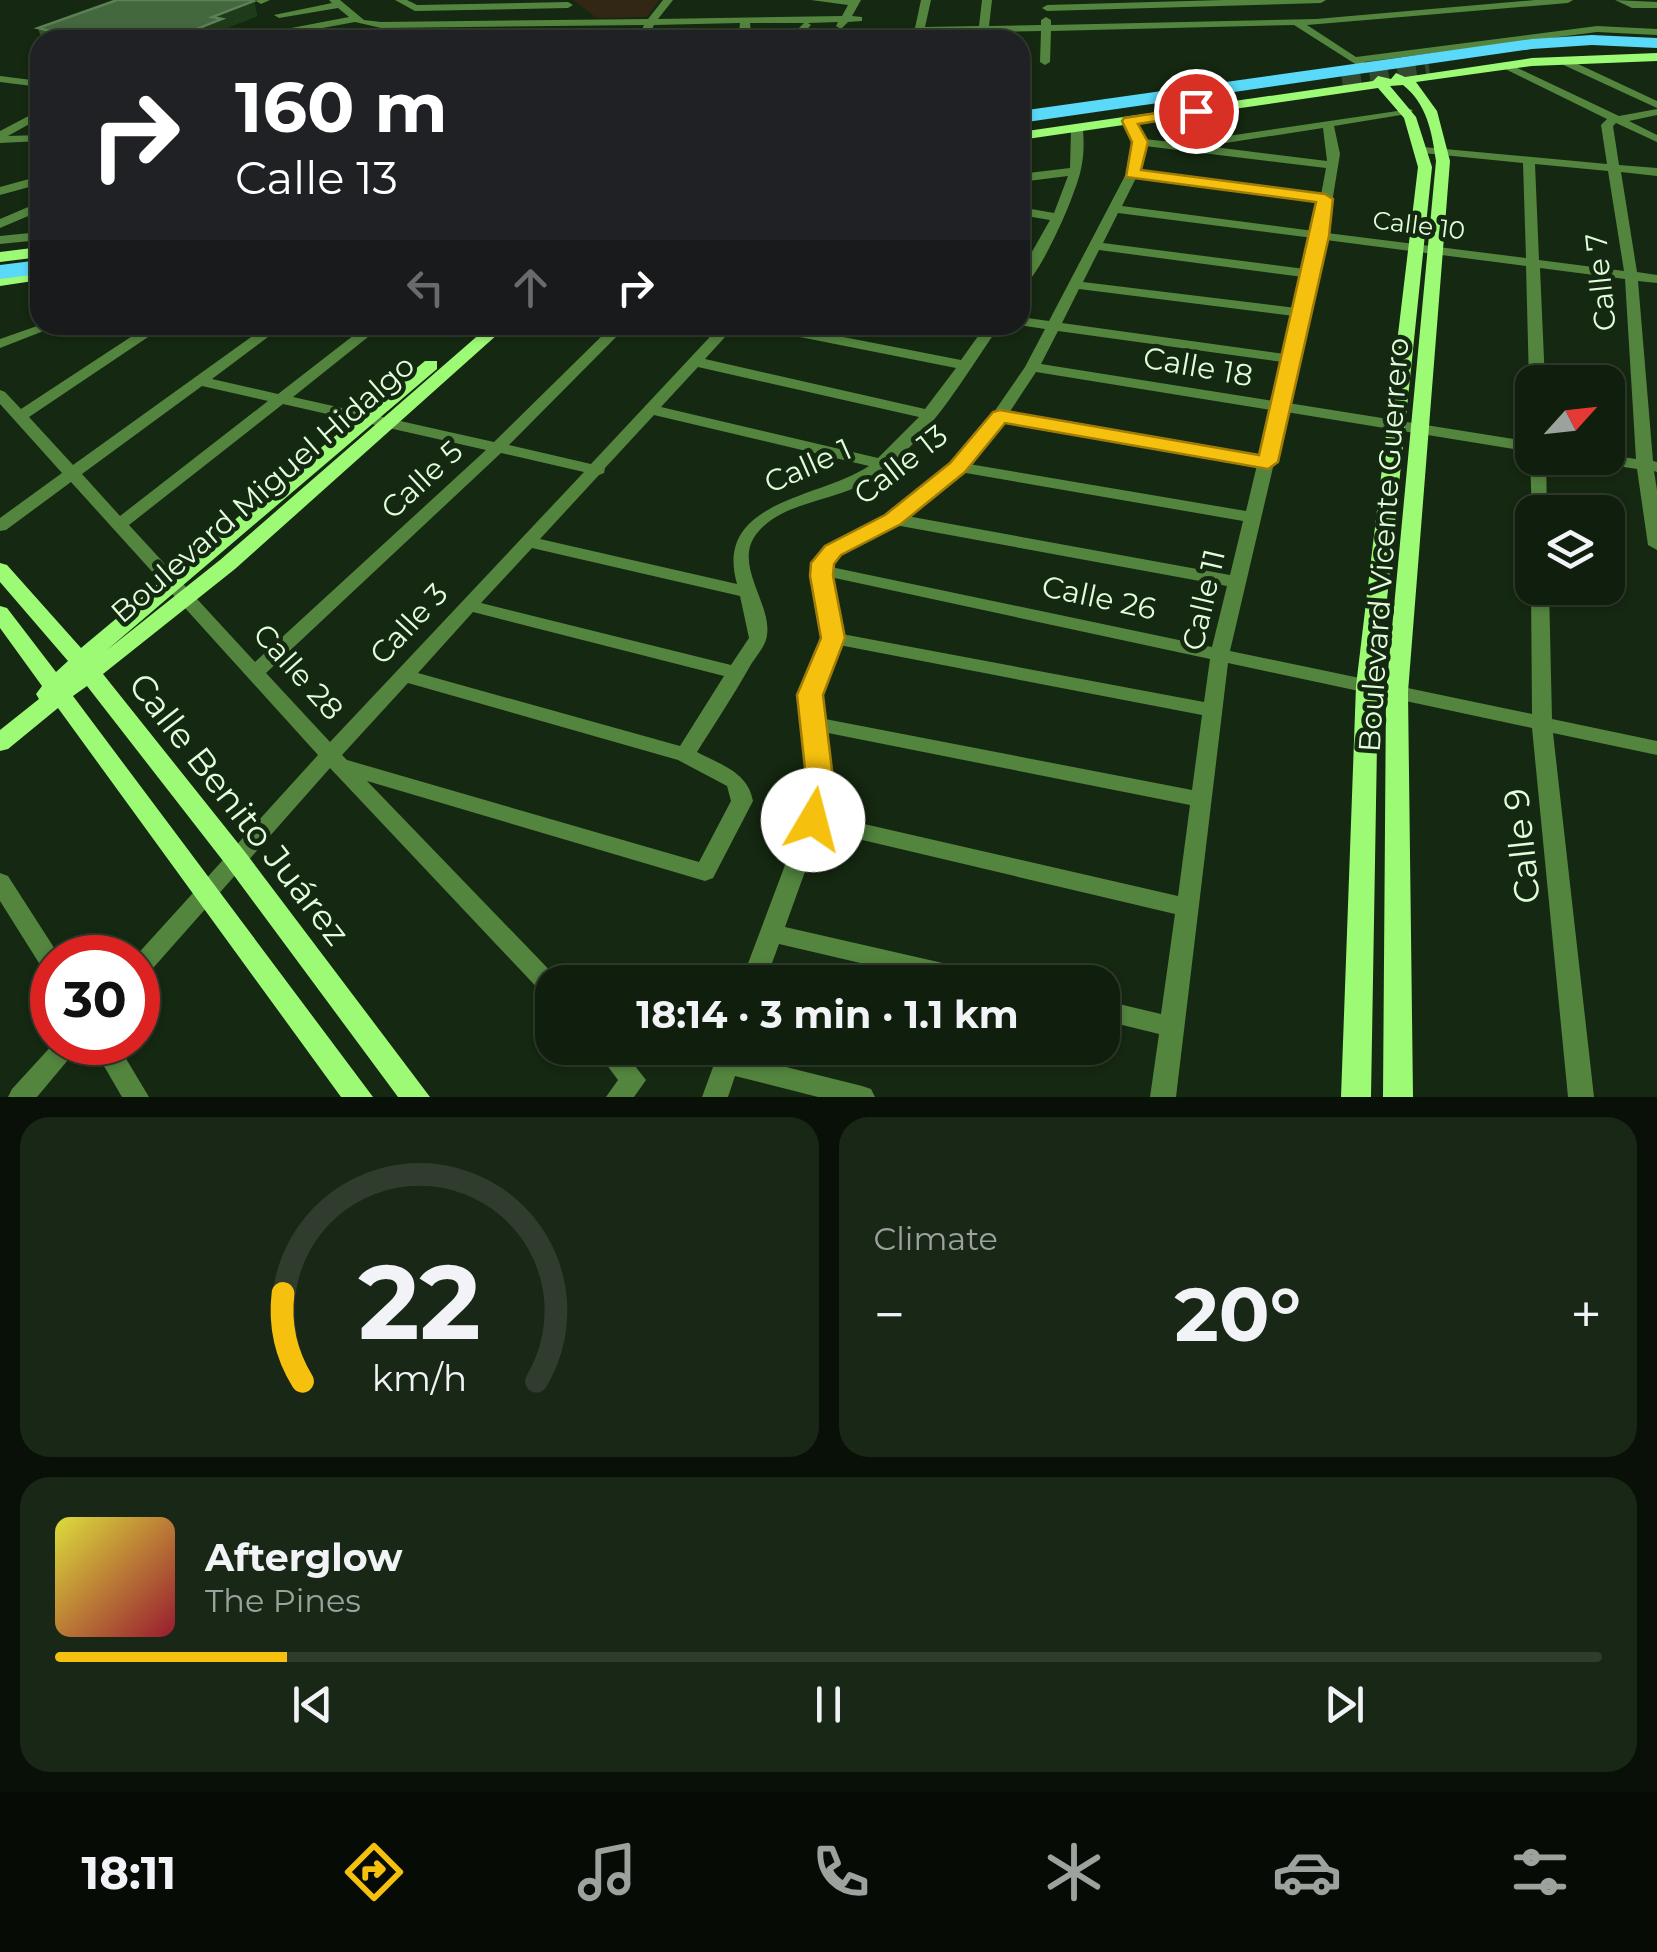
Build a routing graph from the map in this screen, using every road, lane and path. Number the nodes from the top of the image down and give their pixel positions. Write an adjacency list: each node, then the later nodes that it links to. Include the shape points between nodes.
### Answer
1 (400, 0): 15 (street, via 408,7)
2 (668, 0): 24 (street)
3 (819, 0): 12 (street)
4 (870, 0): 21 (street)
5 (926, 0): 46 (street)
6 (987, 0): 47 (street)
7 (1321, 0): 13 (street)
8 (1406, 0): 20 (street)
9 (1568, 0): 20 (street)
10 (1620, 0): 18 (street)
11 (565, 2): 16 (street); 23 (street)
12 (855, 2): 21 (street)
13 (1264, 2): 17 (street); 26 (street)
14 (337, 3): 19 (street); 22 (street)
15 (463, 3): 16 (street)
16 (524, 3)
17 (1047, 4): 33 (street)
18 (1657, 5)
19 (279, 14)
20 (1429, 14): 26 (street); 27 (street)
21 (853, 19): 43 (street, via 810,20); 44 (street); 45 (street)
22 (356, 20): 31 (street); 32 (street)
23 (592, 22): 24 (street); 28 (street); 39 (street)
24 (650, 22): 25 (street); 40 (street)
25 (694, 22): 41 (street); 42 (street, via 745,21)
26 (1296, 22): 33 (street); 54 (street)
27 (1444, 22)
28 (540, 23): 30 (street); 38 (street)
29 (438, 24): 30 (street); 31 (street); 36 (street)
30 (487, 24): 37 (street)
31 (381, 25): 35 (street)
32 (308, 28): 34 (street)
33 (1046, 28): 48 (street); 52 (street)
34 (296, 30)
35 (379, 30)
36 (435, 30)
37 (484, 30)
38 (538, 30)
39 (590, 30)
40 (646, 30)
41 (694, 30)
42 (745, 30)
43 (802, 30)
44 (841, 30)
45 (852, 30)
46 (919, 30)
47 (983, 30)
48 (1025, 30)
49 (1657, 32): 54 (street, via 1597,29)
50 (1657, 50): 51 (street); 54 (highway, via 1551,42)
51 (1559, 59): 53 (street); 57 (street)
52 (1045, 62)
53 (1507, 66): 54 (street); 61 (street)
54 (1379, 73): 58 (street, Boulevard Vicente Guerrero); 59 (highway); 62 (street); 64 (highway); 71 (street, Boulevard Vicente Guerrero, via 1428,106)
55 (0, 79): 56 (street)
56 (30, 83)
57 (1657, 109): 61 (street)
58 (1407, 111): 63 (street); 71 (street, Boulevard Vicente Guerrero)
59 (1030, 116)
60 (30, 120): 68 (street)
61 (1616, 120): 67 (street); 74 (street, Calle 7, via 1607,126)
62 (1130, 121): 64 (street); 69 (street)
63 (1328, 124): 70 (street); 73 (street, Calle 11)
64 (1063, 128): 65 (highway); 75 (street)
65 (1030, 130)
66 (30, 139): 68 (street)
67 (1657, 139)
68 (0, 141)
69 (1140, 142): 70 (street); 77 (street, Calle 13)
70 (1181, 147): 73 (street)
71 (1433, 151): 72 (street); 91 (street, Boulevard Vicente Guerrero, via 1424,192)
72 (1528, 159): 74 (street); 95 (street)
73 (1332, 165): 81 (street, Calle 11)
74 (1614, 167): 76 (street); 100 (street, Calle 7)
75 (1075, 171): 78 (street); 85 (street)
76 (1657, 172)
77 (1132, 174): 81 (street); 82 (street, Calle 13)
78 (1030, 177)
79 (30, 183): 80 (street)
80 (0, 191)
81 (1325, 199): 87 (street, Calle 11)
82 (1116, 209): 87 (street, Calle 10); 90 (street, Calle 13)
83 (30, 210): 86 (street)
84 (1030, 213): 85 (street)
85 (1055, 217): 93 (street)
86 (0, 224)
87 (1320, 236): 91 (street, Calle 10); 98 (street, Calle 11)
88 (30, 237): 89 (street)
89 (0, 240)
90 (1095, 246): 98 (street); 103 (street, Calle 13)
91 (1428, 247): 95 (street, Calle 10); 132 (street, Boulevard Vicente Guerrero); 133 (street, Boulevard Vicente Guerrero)
92 (30, 256): 94 (highway)
93 (1030, 259)
94 (0, 260)
95 (1535, 263): 100 (street, Calle 10); 121 (street)
96 (30, 268): 97 (highway)
97 (0, 272)
98 (1312, 274): 104 (street, Calle 11)
99 (30, 276): 102 (street)
100 (1630, 276): 101 (street, Calle 10); 139 (street, Calle 7)
101 (1657, 279)
102 (0, 281)
103 (1076, 285): 104 (street); 106 (street, Calle 13)
104 (1302, 314): 118 (street, Calle 11)
105 (1030, 321): 106 (street)
106 (1053, 324): 118 (street); 122 (street, Calle 13)
107 (30, 330): 117 (street)
108 (144, 335): 129 (street)
109 (263, 335): 123 (street)
110 (363, 335): 125 (street)
111 (468, 335): 131 (street, Boulevard Miguel Hidalgo)
112 (487, 335): 131 (street, Boulevard Miguel Hidalgo)
113 (611, 335): 135 (street, Calle 5)
114 (721, 335): 119 (street, Calle 3)
115 (811, 335): 120 (street)
116 (986, 335): 120 (street, Calle 1)
117 (0, 344)
118 (1291, 358): 126 (street, Calle 11)
119 (698, 362): 127 (street, Calle 3); 128 (street)
120 (965, 365): 128 (street, Calle 1)
121 (1536, 365)
122 (1032, 367): 126 (street, Calle 18); 130 (street, Calle 13)
123 (199, 381): 125 (street); 142 (street)
124 (0, 395): 129 (street, Calle 28)
125 (282, 398): 131 (street); 145 (street)
126 (1280, 408): 132 (street, Calle 18); 136 (street, Calle 11)
127 (654, 410): 138 (street); 141 (street, Calle 3)
128 (927, 414): 138 (street, Calle 1)
129 (21, 416): 142 (street, Calle 28)
130 (1000, 416): 136 (street); 140 (street, Calle 13)
131 (378, 420): 135 (street); 152 (street, Boulevard Miguel Hidalgo)
132 (1394, 424): 133 (street, Calle 18); 163 (street, Boulevard Vicente Guerrero)
133 (1420, 428): 134 (street, Calle 18); 165 (street, Boulevard Vicente Guerrero)
134 (1515, 444)
135 (496, 448): 141 (street); 160 (street, Calle 5)
136 (1268, 462): 143 (street, Calle 11)
137 (1625, 462): 139 (street)
138 (881, 464): 153 (street, Calle 1, via 751,530 742,551)
139 (1651, 466): 148 (street, Calle 7)
140 (957, 468): 143 (street); 144 (street, Calle 13)
141 (598, 470): 147 (street, Calle 3)
142 (72, 472): 145 (street, Calle 28); 146 (street)
143 (1252, 516): 151 (street, Calle 11)
144 (893, 520): 150 (street, Calle 13, via 833,550); 151 (street)
145 (120, 524): 152 (street, Calle 28)
146 (0, 526)
147 (530, 542): 153 (street); 155 (street, Calle 3)
148 (1657, 545)
149 (0, 569): 159 (street, Calle Benito Juárez)
150 (822, 570): 157 (street); 158 (street, Calle 26)
151 (1236, 582): 158 (street, Calle 11)
152 (181, 592): 159 (street, Boulevard Miguel Hidalgo); 160 (street, Calle 28)
153 (747, 592): 161 (street, Calle 1, via 758,638)
154 (1540, 605): 168 (street, Calle 9)
155 (470, 606): 161 (street); 162 (street, Calle 3)
156 (0, 613): 164 (street)
157 (833, 638): 166 (street); 167 (street, via 810,695)
158 (1220, 654): 163 (street, Calle 26); 166 (street, Calle 11)
159 (85, 668): 164 (street, Boulevard Miguel Hidalgo); 175 (street, Calle Benito Juárez)
160 (256, 672): 172 (street, Calle 28)
161 (737, 673): 171 (street, Calle 1)
162 (406, 676): 171 (street); 172 (street, Calle 3)
163 (1367, 686): 165 (street, Calle 26); 200 (street, Boulevard Vicente Guerrero)
164 (58, 690): 169 (street, Boulevard Miguel Hidalgo); 177 (street)
165 (1397, 692): 168 (street, Calle 26); 201 (street, Boulevard Vicente Guerrero)
166 (1210, 710): 173 (street, Calle 11)
167 (811, 723): 173 (street); 174 (street, via 821,787)
168 (1542, 723): 170 (street, Calle 26); 202 (street, Calle 9)
169 (0, 743)
170 (1657, 748)
171 (686, 756): 172 (street, via 734,781 742,794 706,872)
172 (336, 761): 175 (street, Calle 3); 184 (street, Calle 28)
173 (1200, 799): 178 (street, Calle 11)
174 (813, 820): 178 (street); 179 (street)
175 (236, 859): 177 (street, Calle 3); 196 (street, Calle Benito Juárez)
176 (0, 882): 180 (street)
177 (204, 895): 181 (street, Calle 3); 195 (street)
178 (1189, 908): 186 (street, Calle 11)
179 (770, 933): 182 (street); 183 (street)
180 (34, 935)
181 (160, 944)
182 (760, 965)
183 (908, 965)
184 (535, 970)
185 (1120, 1014): 186 (street)
186 (1172, 1026): 199 (street, Calle 11)
187 (50, 1065): 193 (street)
188 (116, 1065): 194 (street)
189 (614, 1065): 192 (street)
190 (726, 1065): 197 (street)
191 (761, 1065): 198 (street)
192 (626, 1089)
193 (21, 1097)
194 (136, 1097)
195 (358, 1097)
196 (415, 1097)
197 (715, 1097)
198 (862, 1097)
199 (1163, 1097)
200 (1356, 1097)
201 (1398, 1097)
202 (1582, 1097)

